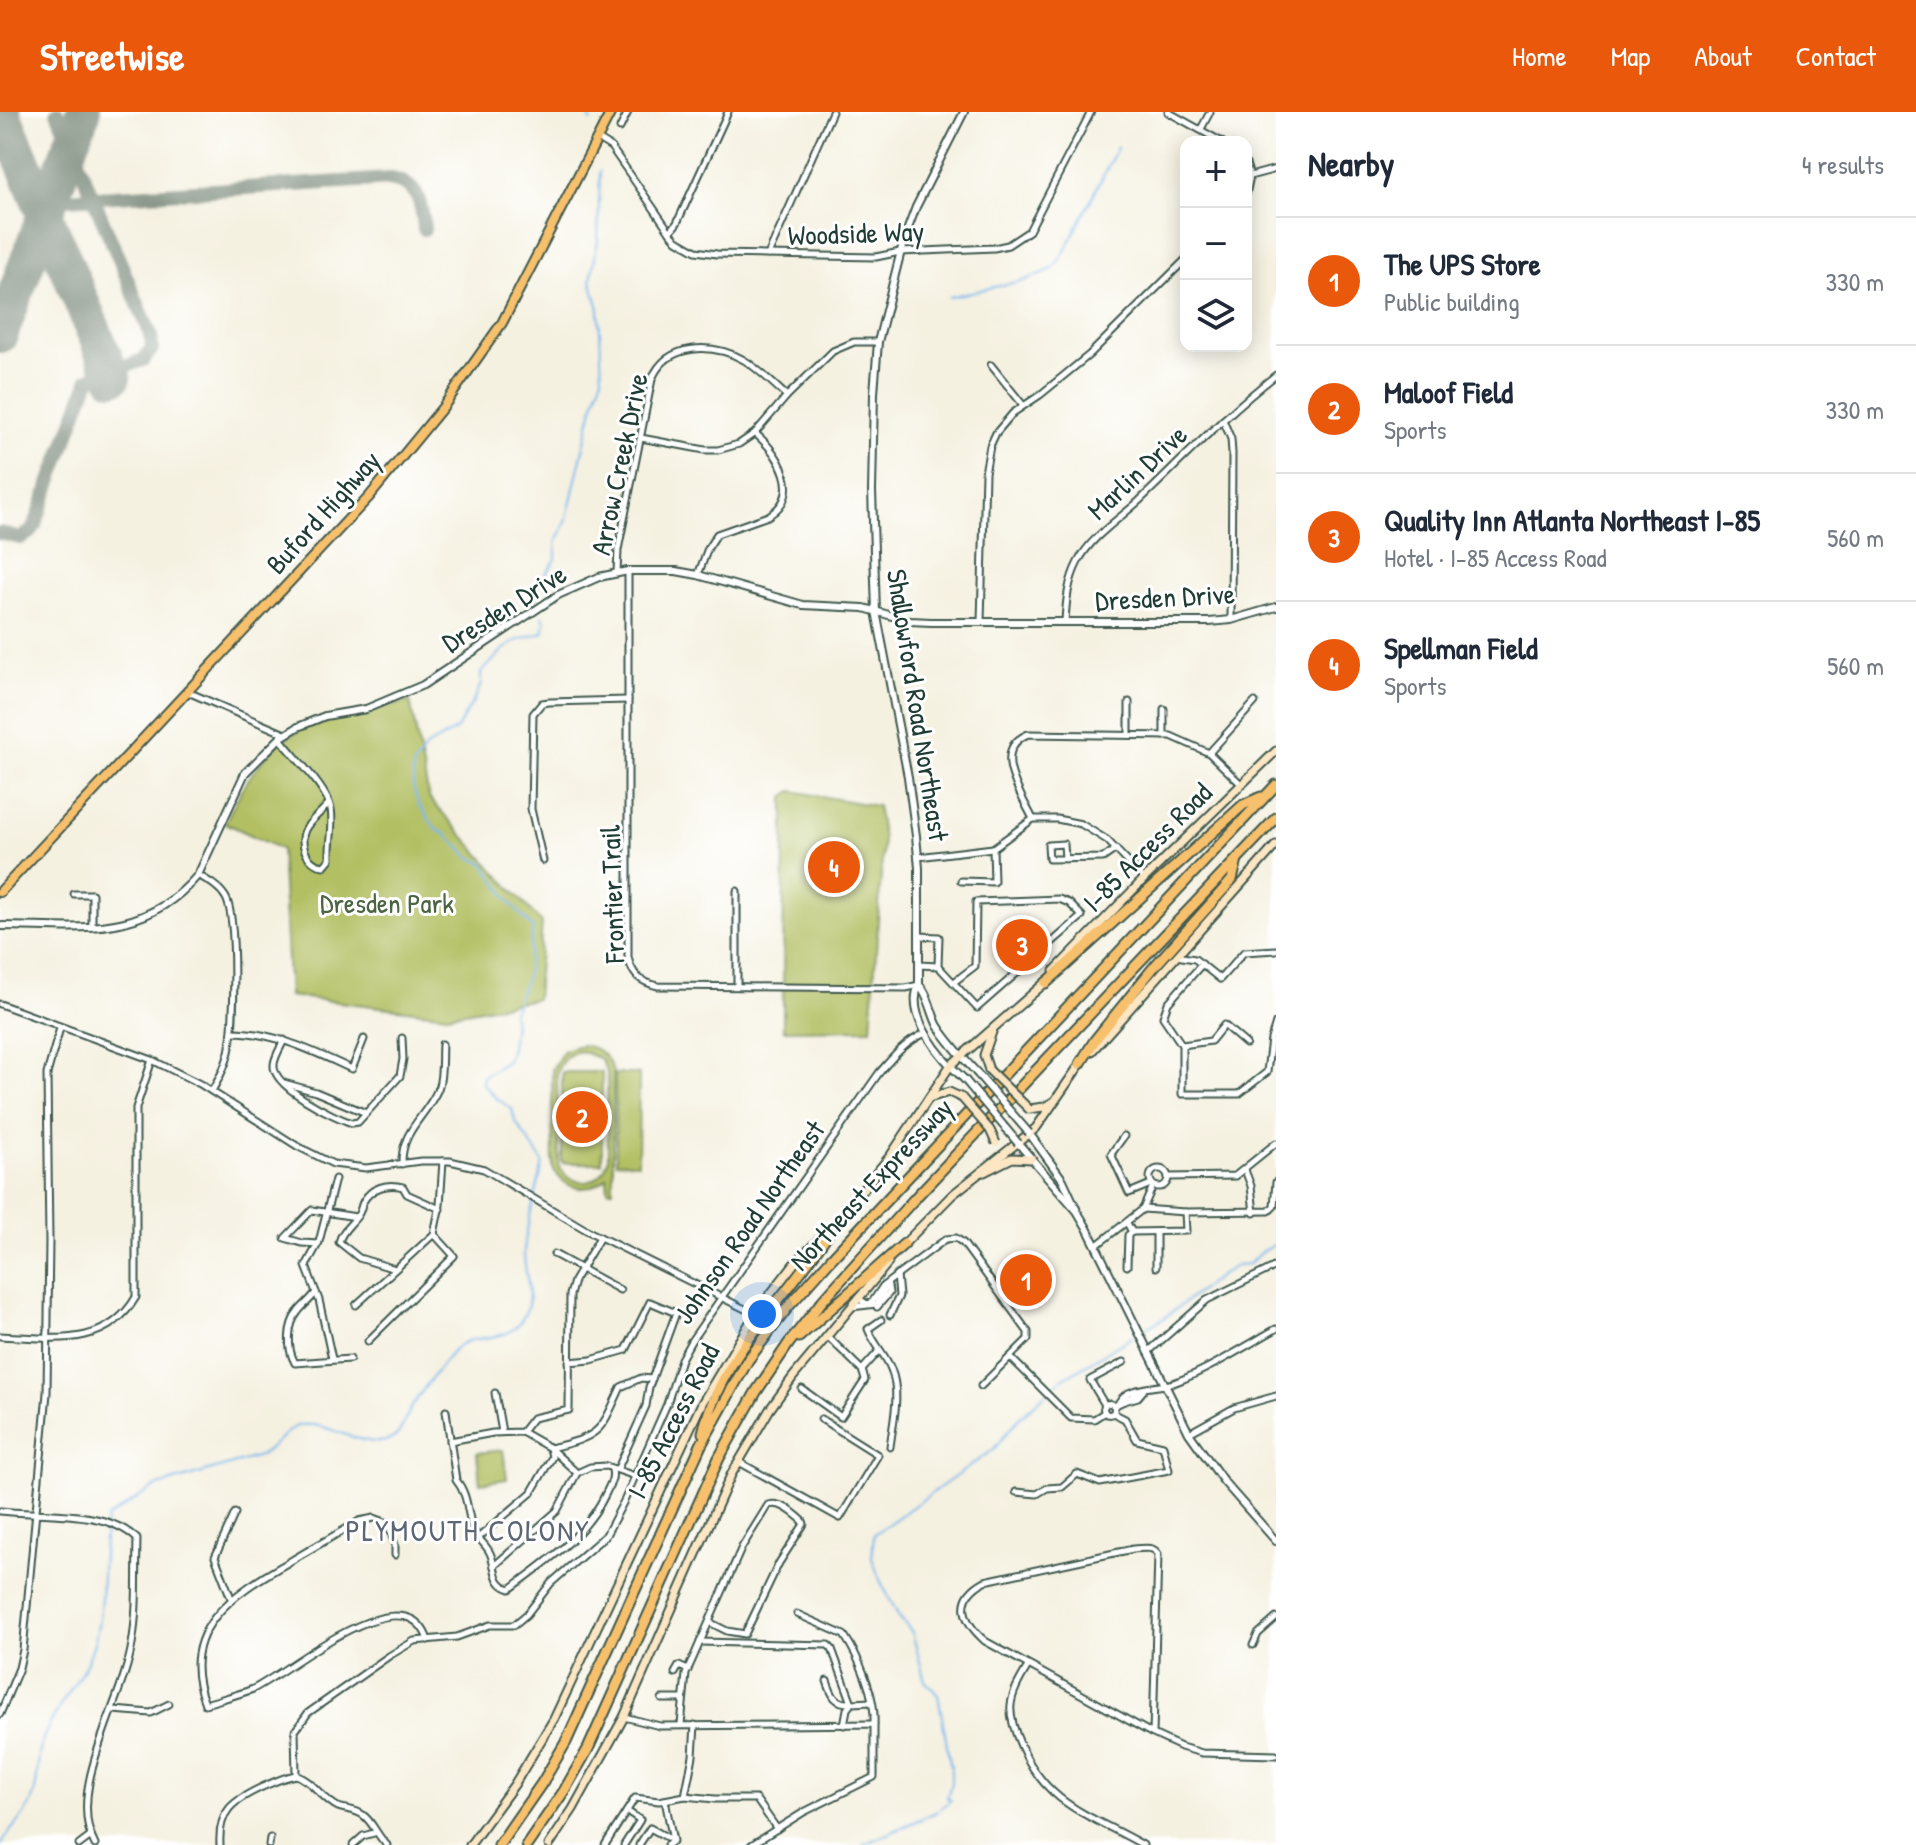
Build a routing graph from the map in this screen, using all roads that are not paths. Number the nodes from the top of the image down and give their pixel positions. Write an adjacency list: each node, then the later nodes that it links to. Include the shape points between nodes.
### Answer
1 (611, 112): 12 (main road, Buford Highway)
2 (628, 112): 9 (street)
3 (728, 112): 15 (street)
4 (832, 112): 17 (street)
5 (964, 112): 16 (street, Shallowford Road Northeast, via 916,207)
6 (1091, 112): 16 (street, Woodside Way, via 1022,238 994,248)
7 (1168, 112): 10 (street)
8 (1210, 112): 10 (street)
9 (620, 128)
10 (1201, 129): 11 (street)
11 (1212, 136)
12 (598, 139): 15 (street, Woodside Way, via 611,147); 35 (main road, Buford Highway, via 502,323 468,374 369,497)
13 (1276, 169): 14 (street)
14 (1252, 175)
15 (670, 232): 17 (street, Woodside Way, via 696,251)
16 (900, 252): 17 (street, Woodside Way, via 876,257); 19 (street, Shallowford Road Northeast)
17 (768, 255)
18 (1180, 265): 23 (street, via 1089,355)
19 (878, 342): 22 (street, via 843,344); 31 (street, Shallowford Road Northeast, via 872,491)
20 (991, 365): 23 (street)
21 (1276, 375): 24 (street, Marlin Drive)
22 (787, 396): 25 (street); 26 (street, Arrow Creek Drive, via 746,361 708,349 685,350 656,370)
23 (1023, 405): 33 (street, via 996,433 986,459)
24 (1223, 420): 32 (street, via 1232,453); 34 (street, Marlin Drive, via 1083,553 1070,582)
25 (755, 433): 26 (street, via 718,450); 29 (street, via 781,461 784,499 768,516 717,534)
26 (641, 438): 28 (street, Arrow Creek Drive)
27 (628, 571): 28 (street, Dresden Drive); 29 (street, Dresden Drive); 36 (street, Frontier Trail)
28 (617, 573): 41 (street, Dresden Drive, via 558,595 403,695 325,716)
29 (698, 575): 31 (street, Dresden Drive, via 803,605)
30 (1276, 607): 32 (street, Dresden Drive)
31 (876, 611): 33 (street, Dresden Drive, via 910,621); 54 (street, Shallowford Road Northeast)
32 (1231, 620): 34 (street, Dresden Drive)
33 (981, 622): 34 (street, Dresden Drive)
34 (1065, 622)
35 (187, 692): 41 (street); 62 (main road, Buford Highway)
36 (628, 700): 57 (street, via 542,703 533,714 531,809); 76 (street, Frontier Trail, via 631,969 642,981 658,986)
37 (1129, 702): 40 (street)
38 (1255, 702): 44 (street)
39 (1164, 709): 42 (street)
40 (1129, 735): 42 (street); 50 (street, via 1019,738 1012,747 1011,771)
41 (282, 736): 48 (street); 58 (street, Dresden Drive, via 245,773)
42 (1164, 736): 44 (street)
43 (1276, 751): 45 (main road, I-85 Access Road)
44 (1209, 753): 45 (street)
45 (1241, 784): 59 (main road, I-85 Access Road)
46 (1276, 785): 47 (highway, Northeast Expressway)
47 (1264, 796): 75 (highway, via 1243,805); 174 (highway, Northeast Expressway, via 788,1307 748,1360)
48 (329, 803): 48 (street, via 330,859 319,866 308,857 302,839 309,821)
49 (1276, 818): 56 (highway, Northeast Expressway)
50 (1033, 819): 52 (street); 53 (street, via 1081,824)
51 (1276, 845): 67 (main road)
52 (993, 848): 54 (street); 60 (street, via 994,882)
53 (1116, 849): 55 (street, via 1103,858); 59 (street)
54 (918, 857): 66 (street, Shallowford Road Northeast)
55 (1065, 859)
56 (1237, 859): 92 (highway, via 1232,880 1154,967); 151 (highway, Northeast Expressway, via 916,1197)
57 (543, 861)
58 (198, 875): 65 (street, Dresden Drive, via 161,909 127,922); 82 (street, via 222,893 230,909)
59 (1144, 879): 75 (main road, I-85 Access Road)
60 (961, 881)
61 (737, 891): 76 (street)
62 (0, 892)
63 (74, 894): 65 (street, via 92,894)
64 (0, 926): 65 (street, Dresden Drive)
65 (92, 926)
66 (919, 936): 72 (street, Shallowford Road Northeast); 73 (street, via 939,937)
67 (1189, 941): 69 (main road); 70 (street)
68 (1276, 950): 71 (street, via 1244,952 1220,979)
69 (1176, 956): 70 (street); 92 (main road)
70 (1195, 959): 71 (street)
71 (1202, 964): 89 (street, via 1168,1003 1163,1017)
72 (919, 965): 73 (street); 77 (street, Shallowford Road Northeast)
73 (938, 966): 74 (street)
74 (954, 982): 74 (street, via 977,1008 1082,916 1059,899 976,902 975,966)
75 (1046, 983): 80 (main road, I-85 Access Road)
76 (737, 985): 77 (street, Frontier Trail)
77 (919, 985): 83 (street, Shallowford Road Northeast, via 916,1004); 90 (street, Shallowford Road Northeast)
78 (0, 1004): 81 (street)
79 (1276, 1023): 89 (street, via 1267,1072 1239,1094 1182,1094)
80 (994, 1027): 90 (main road, I-85 Access Road); 97 (main road, bridge, via 984,1055 989,1070 1029,1109)
81 (60, 1028): 91 (street); 149 (street, via 47,1074)
82 (232, 1032): 86 (street); 95 (street)
83 (926, 1033): 93 (street, Shallowford Road Northeast); 138 (street, Johnson Road Northeast, via 900,1049 879,1073)
84 (402, 1038): 98 (street, via 400,1076)
85 (364, 1039): 86 (street, via 352,1069)
86 (284, 1040): 94 (street, via 274,1064)
87 (442, 1044): 105 (street, via 440,1082 403,1143)
88 (1246, 1044): 89 (street, via 1224,1025 1211,1041)
89 (1182, 1045)
90 (960, 1055): 93 (main road, I-85 Access Road); 99 (street, Shallowford Road Northeast, bridge)
91 (152, 1060): 95 (street); 149 (street, via 136,1108 136,1297 122,1318 104,1329 82,1337)
92 (1080, 1064): 97 (main road)
93 (950, 1066): 96 (main road, I-85 Access Road); 101 (street, Shallowford Road Northeast, bridge)
94 (283, 1083): 98 (street); 98 (street, via 345,1121 358,1122)
95 (212, 1091): 105 (street, via 327,1162 354,1168)
96 (929, 1098): 106 (main road, bridge, via 949,1092 962,1098 996,1143); 121 (main road, I-85 Access Road)
97 (1055, 1101): 99 (main road)
98 (366, 1113)
99 (1029, 1133): 101 (main road); 115 (street, Shallowford Road Northeast, via 1063,1180)
100 (1124, 1136): 112 (street, via 1111,1154 1129,1193)
101 (1018, 1143): 103 (street, Shallowford Road Northeast); 106 (main road)
102 (1276, 1143): 107 (street)
103 (1031, 1159): 108 (main road, via 1012,1158); 115 (street, Shallowford Road Northeast)
104 (443, 1161): 105 (street); 113 (street); 125 (street, via 484,1169)
105 (402, 1164)
106 (989, 1164): 108 (main road)
107 (1245, 1170): 109 (street, via 1227,1177); 118 (street)
108 (978, 1173): 127 (main road)
109 (1168, 1177): 112 (street, via 1162,1187); 112 (street, via 1156,1169 1150,1175)
110 (335, 1179): 116 (street)
111 (1276, 1182): 118 (street, via 1274,1206)
112 (1152, 1185): 114 (street)
113 (440, 1209): 119 (street, via 403,1187 384,1185 363,1202); 124 (street)
114 (1143, 1209): 117 (street); 120 (street)
115 (1077, 1211): 128 (street, Shallowford Road Northeast)
116 (326, 1212): 119 (street); 126 (street); 126 (street, via 312,1210 285,1238)
117 (1185, 1212): 118 (street); 123 (street, via 1186,1231)
118 (1254, 1213)
119 (356, 1217): 133 (street, via 339,1242 359,1258)
120 (1127, 1223): 122 (street); 128 (street)
121 (832, 1227): 143 (main road, I-85 Access Road); 174 (highway, via 747,1342 707,1415)
122 (1132, 1232): 123 (street); 130 (street)
123 (1156, 1232): 132 (street)
124 (434, 1234): 133 (street); 150 (street, via 454,1256)
125 (600, 1237): 134 (street); 138 (street)
126 (318, 1244): 137 (street, via 306,1266)
127 (904, 1244): 140 (main road); 151 (highway)
128 (1097, 1245): 153 (street, Shallowford Road Northeast)
129 (554, 1254): 134 (street)
130 (1127, 1266)
131 (1276, 1266): 153 (street, via 1207,1300)
132 (1156, 1267)
133 (395, 1269): 141 (street)
134 (581, 1269): 136 (street); 157 (street, via 570,1295)
135 (897, 1275): 139 (street); 144 (street, via 899,1296); 154 (street, via 946,1239 963,1243 1028,1332 1028,1339)
136 (620, 1290)
137 (316, 1292): 155 (street); 155 (street, via 291,1322 290,1349 295,1363)
138 (722, 1295): 143 (street); 180 (street, Johnson Road Northeast, via 681,1359)
139 (882, 1296): 140 (street, via 867,1304); 142 (street, via 877,1304)
140 (858, 1298): 142 (main road)
141 (356, 1305)
142 (850, 1307): 147 (main road)
143 (755, 1314): 227 (main road, I-85 Access Road, via 702,1403 554,1719)
144 (890, 1315)
145 (881, 1320): 152 (street, via 868,1329)
146 (1276, 1329): 161 (street)
147 (827, 1335): 159 (street); 177 (main road, via 770,1409)
148 (0, 1336): 149 (street)
149 (48, 1338): 184 (street)
150 (368, 1341)
151 (789, 1343): 229 (highway, Northeast Expressway, via 719,1458 588,1749)
152 (880, 1350): 159 (street); 175 (street, via 896,1389)
153 (1148, 1352): 161 (street, Shallowford Road Northeast)
154 (1010, 1357): 162 (street); 167 (street, via 1071,1418 1094,1419)
155 (332, 1359): 156 (street)
156 (350, 1359)
157 (569, 1362): 160 (street, via 626,1350 650,1302 676,1313); 171 (street, via 569,1410 533,1418)
158 (1124, 1362): 167 (street, via 1090,1380)
159 (862, 1370): 163 (street, via 865,1380 841,1417)
160 (652, 1379): 176 (street, via 621,1387 603,1426 592,1436); 178 (street, via 646,1406)
161 (1164, 1385): 166 (street); 172 (street, Shallowford Road Northeast)
162 (981, 1386)
163 (802, 1389)
164 (495, 1393): 170 (street)
165 (1276, 1396): 172 (street, via 1234,1408)
166 (1115, 1407): 167 (street); 181 (street, via 1137,1440 1163,1446 1169,1470 1100,1483 1074,1472 1062,1487 1037,1494)
167 (1105, 1408)
168 (446, 1411): 173 (street)
169 (821, 1419): 177 (street, via 878,1455 840,1518)
170 (502, 1432): 171 (street); 173 (street)
171 (522, 1432): 176 (street)
172 (1189, 1433): 186 (street, Shallowford Road Northeast)
173 (450, 1441): 185 (street, via 456,1480)
174 (701, 1445): 228 (highway, Northeast Expressway, via 566,1742)
175 (890, 1447)
176 (550, 1448): 179 (street); 185 (street, via 552,1457 531,1493)
177 (739, 1462): 207 (main road)
178 (618, 1468): 179 (street, via 590,1467); 180 (street); 188 (street, via 612,1470 614,1477 597,1513 551,1558 510,1589 502,1587)
179 (577, 1473): 188 (street, via 557,1511)
180 (635, 1476): 193 (street, Johnson Road Northeast, via 606,1535 551,1583 520,1621)
181 (1016, 1492)
182 (0, 1511): 184 (street)
183 (235, 1513): 189 (street, via 215,1557)
184 (36, 1514): 205 (street, via 107,1520 137,1539 132,1648); 206 (street, via 23,1650)
185 (478, 1538): 188 (street)
186 (1276, 1541)
187 (395, 1555): 189 (street, via 388,1523 374,1518 359,1521)
188 (494, 1566)
189 (231, 1598): 193 (street, via 205,1632 198,1653 198,1686 205,1704 253,1689 369,1620 405,1617 424,1628)
190 (797, 1614): 202 (street, via 843,1633)
191 (1276, 1618): 195 (street)
192 (709, 1622): 192 (street, via 742,1547 768,1505 781,1505 803,1521 745,1634); 194 (street)
193 (428, 1640): 214 (street, Johnson Road Northeast, via 405,1645 305,1717 295,1731)
194 (700, 1642): 197 (street); 203 (street, via 828,1645)
195 (1253, 1645)
196 (1028, 1666): 212 (street); 212 (street, via 975,1632 964,1601 972,1588 985,1581 1152,1548 1158,1554); 235 (street, via 1009,1709 1039,1781 1065,1802)
197 (688, 1670): 198 (street, via 679,1666); 201 (street)
198 (675, 1673)
199 (827, 1681): 203 (street, via 838,1702)
200 (662, 1699): 201 (street)
201 (682, 1699): 209 (street)
202 (871, 1702): 203 (street); 208 (street)
203 (852, 1703): 211 (street)
204 (169, 1704): 205 (street, via 151,1713)
205 (113, 1710): 220 (street, via 88,1780)
206 (0, 1714)
207 (624, 1717): 209 (street); 230 (main road)
208 (874, 1724): 211 (street); 218 (street, via 874,1777)
209 (681, 1725): 210 (street)
210 (695, 1725): 211 (street); 215 (street)
211 (844, 1725)
212 (1153, 1734): 213 (street, via 1202,1753)
213 (1276, 1755)
214 (296, 1775): 219 (street, via 334,1804 361,1814); 224 (street, via 233,1802 222,1822)
215 (685, 1796): 216 (street); 218 (street, via 756,1799)
216 (665, 1800): 217 (street, via 635,1798); 221 (street)
217 (627, 1811): 231 (street); 232 (street, via 640,1820)
218 (777, 1829): 234 (street)
219 (374, 1833): 225 (street); 226 (street)
220 (91, 1836): 222 (street); 223 (street)
221 (670, 1843): 233 (street, via 650,1828)
222 (79, 1845)
223 (95, 1845)
224 (220, 1845)
225 (353, 1845)
226 (387, 1845)
227 (470, 1845)
228 (499, 1845)
229 (527, 1845)
230 (549, 1845)
231 (605, 1845)
232 (624, 1845)
233 (639, 1845)
234 (751, 1845)
235 (1143, 1845)

